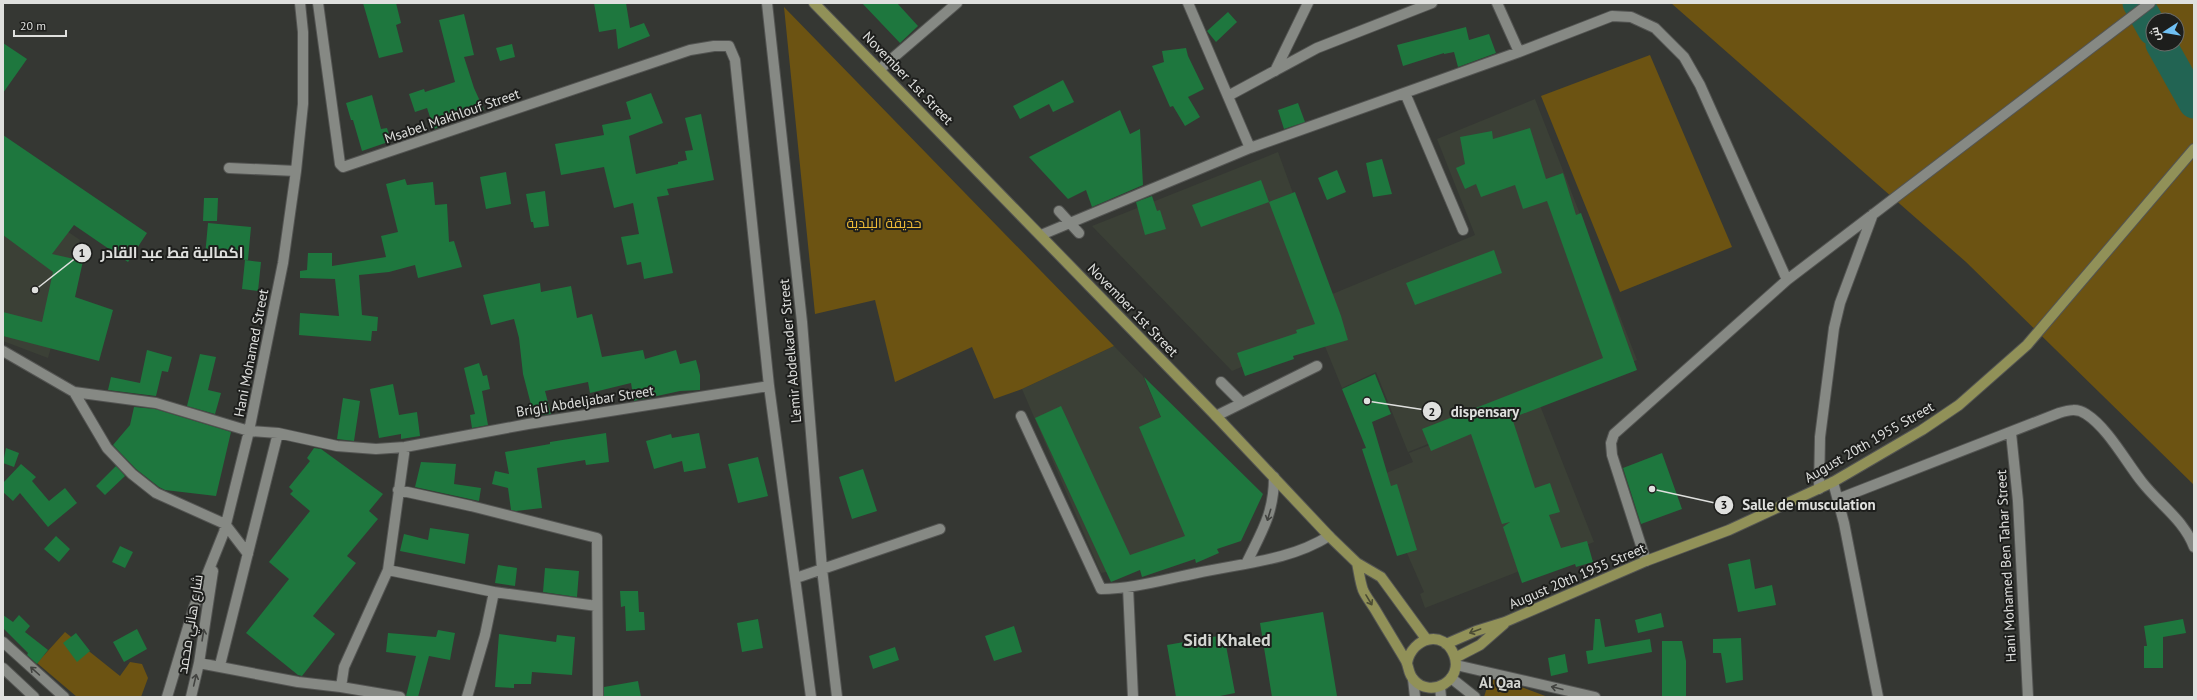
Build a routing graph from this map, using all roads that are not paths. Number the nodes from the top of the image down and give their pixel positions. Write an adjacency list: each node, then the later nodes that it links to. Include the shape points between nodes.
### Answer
1 (300, 3): 21 (street, Hani Mohamed Street, via 303,32 303,104)
2 (318, 3): 12 (street, Msabel Makhlouf Street, via 340,164 343,166 690,50)
3 (767, 3): 55 (street, L'emir Abdelkader Street, via 806,361)
4 (814, 3): 14 (main road, November 1st Street)
5 (958, 3): 14 (street)
6 (1188, 3): 17 (street)
7 (1308, 3): 15 (street)
8 (1432, 3): 11 (street)
9 (1497, 3): 13 (street)
10 (2150, 3): 23 (street)
11 (1417, 5): 15 (street, via 1317,48)
12 (729, 46): 32 (street, L'emir Abdelkader Street, via 735,60)
13 (1519, 52): 16 (street); 28 (street, via 1612,16 1632,17 1655,28 1684,57 1700,85)
14 (880, 69): 27 (main road, November 1st Street)
15 (1275, 71): 17 (street)
16 (1405, 94): 18 (street); 25 (street)
17 (1228, 96): 18 (street)
18 (1250, 148): 24 (street)
19 (2194, 149): 42 (main road, August 20th 1955 Street, via 2027,345 1995,375 1959,405 1922,430)
20 (229, 168): 21 (street)
21 (296, 171): 37 (street, Hani Mohamed Street, via 283,264)
22 (1059, 211): 24 (street)
23 (1873, 214): 28 (street); 43 (street, via 1840,303 1834,328 1820,437)
24 (1070, 223): 26 (street); 27 (street)
25 (1463, 230)
26 (1079, 233)
27 (1041, 235): 36 (main road, November 1st Street)
28 (1787, 280): 52 (street, via 1614,434 1611,443 1612,454)
29 (3, 351): 33 (street)
30 (1317, 366): 34 (street)
31 (1221, 382): 34 (street)
32 (769, 386): 40 (street, Brigli Abdeljabar Street, via 528,424); 57 (street, L'emir Abdelkader Street)
33 (74, 392): 37 (street, Brigli Abdeljabar Street, via 156,403); 46 (street, via 107,448 132,474 156,493)
34 (1242, 403): 36 (street)
35 (1021, 416): 58 (street, via 1099,588)
36 (1216, 416): 41 (main road, November 1st Street)
37 (250, 431): 38 (street, Brigli Abdeljabar Street); 46 (street, Hani Mohamed Street)
38 (278, 433): 40 (street, Brigli Abdeljabar Street, via 337,446 376,449); 50 (street)
39 (2011, 433): 45 (street); 49 (street, via 2070,410 2085,413 2182,526); 88 (street, Hani Mohamed Ben Tahar Street, via 2018,501)
40 (405, 447): 44 (street)
41 (1274, 477): 48 (main road, November 1st Street); 53 (street, one-way to 53, via 1274,498 1268,520)
42 (1833, 482): 43 (main road, August 20th 1955 Street); 45 (street)
43 (1819, 489): 52 (main road, August 20th 1955 Street, via 1729,530)
44 (398, 490): 56 (street); 60 (street, via 595,537 598,544)
45 (1838, 499): 87 (street)
46 (225, 524): 50 (street); 51 (street, Hani Mohamed Street)
47 (940, 529): 55 (street)
48 (1329, 536): 53 (street, via 1303,550 1270,560); 54 (main road, November 1st Street)
49 (2194, 547)
50 (248, 554): 68 (street)
51 (215, 556): 66 (street, شارع هاني محمد, one-way to 51); 76 (street, Hani Mohamed Street, via 194,607)
52 (1646, 561): 61 (main road, August 20th 1955 Street)
53 (1247, 562): 58 (street)
54 (1357, 563): 62 (main road, November 1st Street, via 1381,577); 67 (main road, one-way to 67, via 1363,590)
55 (822, 569): 57 (street); 82 (street, L'emir Abdelkader Street)
56 (388, 570): 59 (street); 72 (street, via 344,667)
57 (796, 578): 81 (street, L'emir Abdelkader Street)
58 (1128, 587): 83 (street)
59 (494, 592): 60 (street); 79 (street)
60 (597, 606): 80 (street)
61 (1505, 622): 64 (main road, one-way to 64); 65 (main road, via 1480,645)
62 (1427, 640): 64 (main road, via 1434,639); 67 (main road, via 1415,645)
63 (3, 642): 75 (street, one-way to 63)
64 (1446, 644): 65 (main road)
65 (1456, 662): 70 (main road); 86 (street, one-way to 65)
66 (199, 663): 68 (street); 77 (street, شارع هاني محمد, one-way to 66)
67 (1407, 663): 71 (main road)
68 (220, 666): 72 (street, via 298,682)
69 (3, 668): 74 (street)
70 (1451, 678): 73 (main road); 85 (street)
71 (1413, 679): 73 (main road, via 1425,688); 84 (street)
72 (340, 687): 78 (street)
73 (1440, 692)
74 (34, 697)
75 (64, 697)
76 (167, 697)
77 (191, 697)
78 (400, 697)
79 (467, 697)
80 (598, 697)
81 (811, 697)
82 (837, 697)
83 (1133, 697)
84 (1415, 697)
85 (1475, 697)
86 (1595, 697)
87 (1878, 697)
88 (2028, 697)

